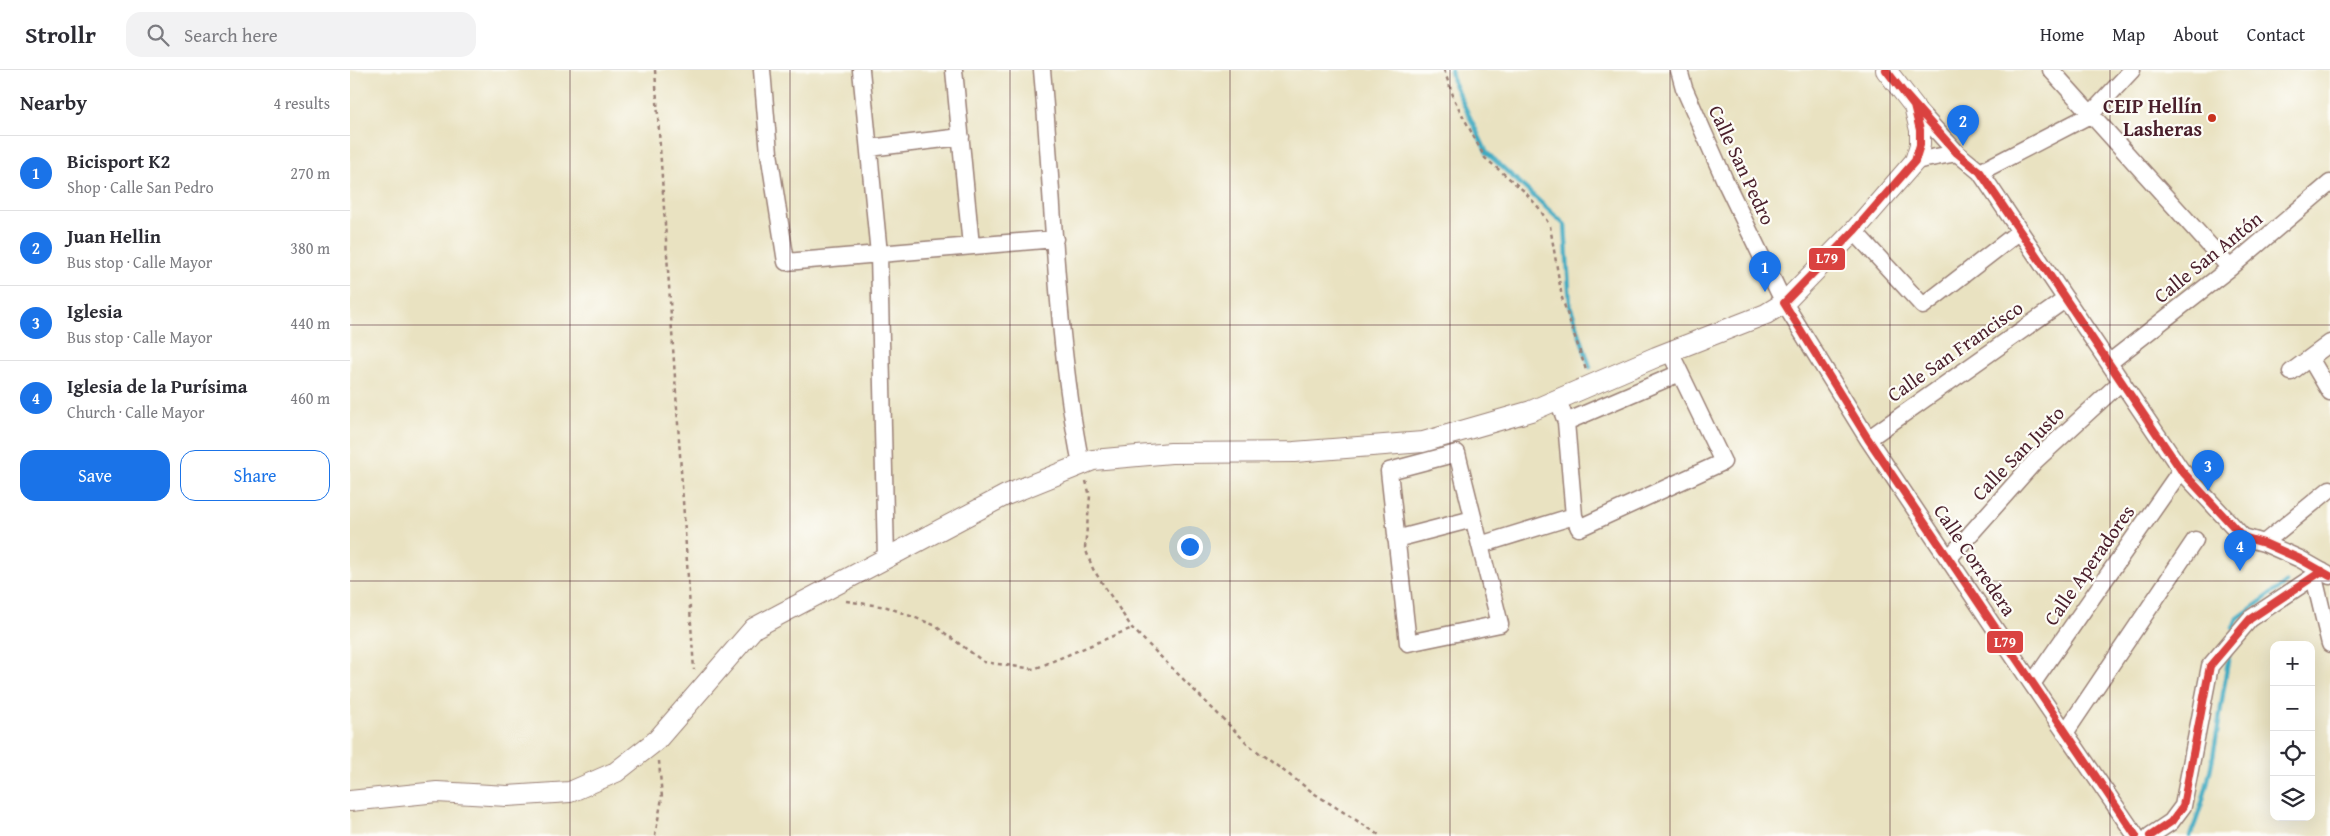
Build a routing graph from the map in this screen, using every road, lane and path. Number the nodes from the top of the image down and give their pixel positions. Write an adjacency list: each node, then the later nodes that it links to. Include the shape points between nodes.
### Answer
1 (655, 70): 55 (path)
2 (762, 70): 23 (street, via 769,153 786,262)
3 (861, 70): 14 (street)
4 (954, 70): 13 (street)
5 (1042, 70): 21 (street)
6 (1444, 70): 34 (path, via 1455,100 1485,158 1524,191 1550,226 1562,298)
7 (1679, 70): 26 (street, Calle San Pedro, via 1726,183)
8 (1886, 70): 11 (main road)
9 (2051, 70): 12 (street)
10 (2132, 70): 12 (street)
11 (1914, 106): 15 (street); 16 (main road, via 1920,130)
12 (2090, 115): 17 (street); 24 (street)
13 (961, 137): 14 (street); 22 (street)
14 (869, 148): 23 (street)
15 (1956, 152): 16 (street); 17 (street)
16 (1915, 161): 19 (main road)
17 (1980, 172): 20 (street)
18 (2330, 183): 24 (street, Calle San Antón)
19 (1854, 231): 20 (street, via 1923,306); 26 (main road)
20 (2020, 232): 25 (street)
21 (1055, 239): 22 (street); 39 (street, via 1059,298)
22 (971, 246): 23 (street)
23 (879, 254): 49 (street)
24 (2230, 268): 30 (street, Calle San Antón)
25 (2066, 299): 30 (street); 38 (street, Calle San Francisco)
26 (1784, 303): 28 (main road, via 1766,314); 38 (street, Calle Corredera)
27 (2330, 343): 29 (street)
28 (1670, 352): 32 (street); 34 (main road)
29 (2310, 358): 31 (street); 35 (street)
30 (2110, 362): 33 (street)
31 (2291, 372)
32 (1680, 373): 37 (street); 43 (street, via 1723,462)
33 (2122, 381): 40 (street); 48 (street, Calle San Justo, via 2036,460)
34 (1590, 386): 36 (main road)
35 (2330, 392)
36 (1558, 400): 37 (street); 39 (main road, via 1423,442 1294,452 1171,453 1093,460)
37 (1566, 422): 43 (street)
38 (1868, 439): 48 (street, Calle Corredera)
39 (1081, 464): 49 (main road, via 1006,495); 52 (path, via 1090,496 1086,548 1093,569)
40 (2181, 470): 46 (street, via 2243,537); 54 (street, Calle Aperadores)
41 (2330, 489): 46 (street)
42 (1473, 518): 44 (street); 44 (street, via 1457,453 1389,472); 47 (street)
43 (1577, 522): 47 (street)
44 (1396, 539): 47 (street, via 1408,643 1500,624)
45 (2195, 540): 56 (street)
46 (2264, 543): 50 (street)
47 (1480, 545)
48 (1949, 558): 54 (street, Calle Corredera)
49 (886, 559): 55 (main road, via 754,628)
50 (2322, 575): 53 (street); 62 (street, via 2250,619 2210,666 2183,806 2171,822)
51 (839, 601): 52 (path, via 886,606 934,625 984,662 1034,669)
52 (1132, 628): 60 (path, via 1250,746 1315,794)
53 (2330, 644)
54 (2032, 684): 56 (street, Calle Corredera)
55 (696, 694): 57 (main road)
56 (2065, 733): 61 (street, Calle Corredera)
57 (657, 740): 58 (main road, via 616,772 570,792 507,796 437,792); 59 (path, via 662,798)
58 (350, 801)
59 (655, 836)
60 (1381, 836)
61 (2136, 836)
62 (2150, 836)

